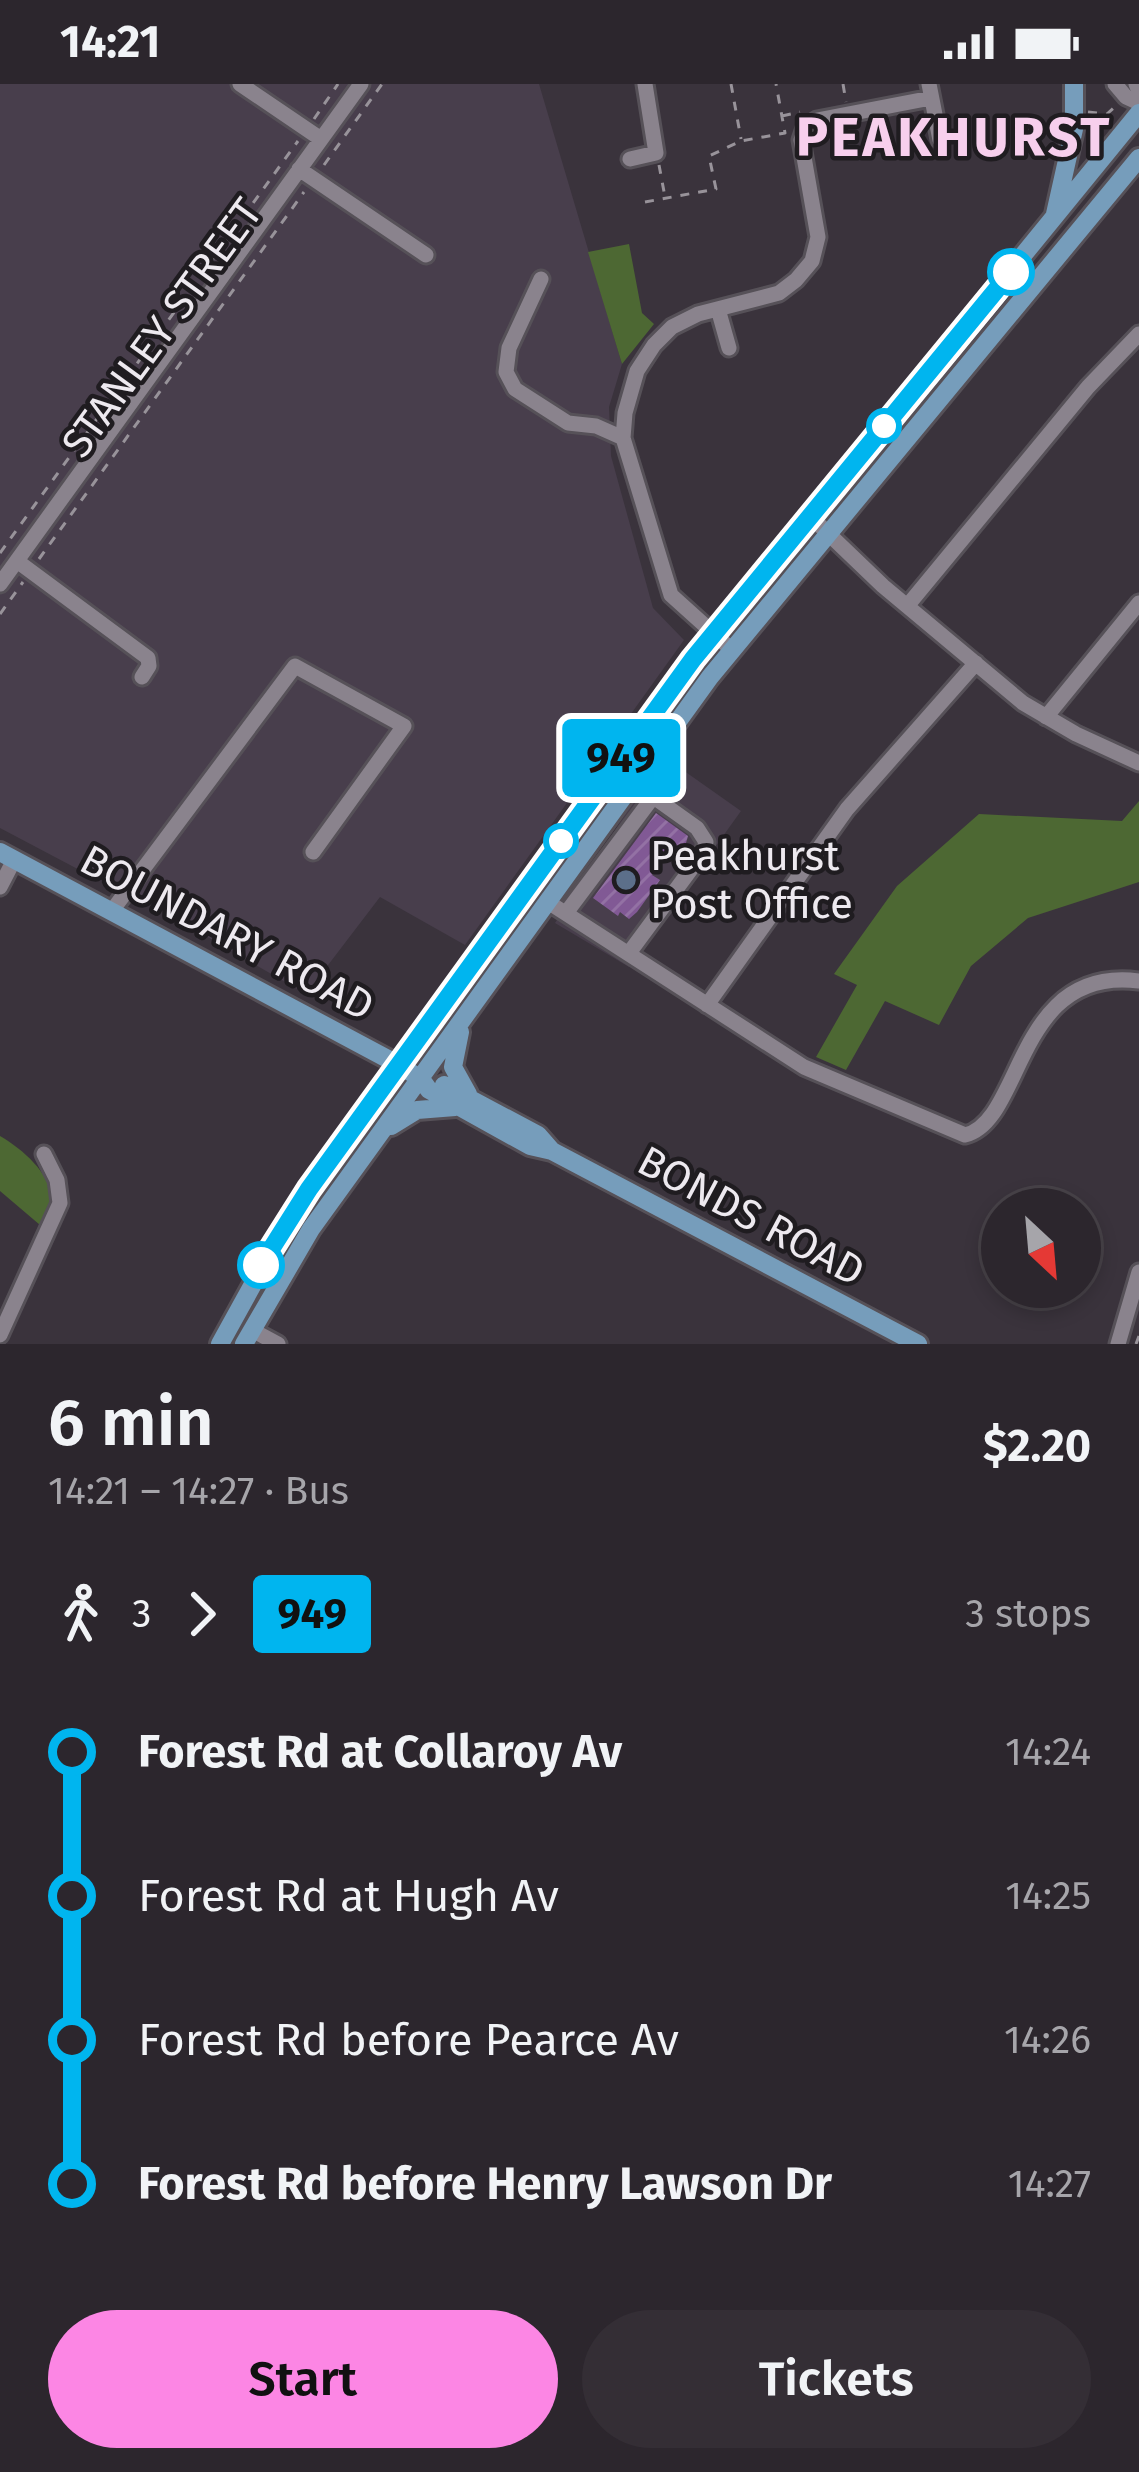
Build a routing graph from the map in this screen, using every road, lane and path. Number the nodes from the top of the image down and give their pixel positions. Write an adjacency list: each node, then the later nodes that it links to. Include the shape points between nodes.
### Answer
1 (241, 84): 17 (street)
2 (338, 84): 17 (path, STANLEY STREET)
3 (361, 84): 17 (street, STANLEY STREET)
4 (382, 84): 23 (path)
5 (645, 84): 20 (street, via 656,153)
6 (730, 84): 19 (path)
7 (776, 84): 19 (path, via 785,133)
8 (843, 84): 13 (path)
9 (1073, 84): 30 (main road, via 1070,154)
10 (1115, 84): 12 (street)
11 (930, 91): 18 (street); 33 (street, via 805,128 818,237 812,261 787,288)
12 (1139, 103)
13 (847, 104)
14 (1119, 104): 15 (path, via 1107,114)
15 (1081, 111)
16 (1139, 113): 30 (main road)
17 (313, 135): 24 (street, STANLEY STREET); 39 (path, STANLEY STREET)
18 (940, 140)
19 (741, 141): 27 (path, via 709,156 716,188)
20 (630, 158)
21 (1139, 158): 29 (main road)
22 (658, 161): 27 (path)
23 (321, 168)
24 (299, 169): 31 (street); 40 (street, STANLEY STREET)
25 (1139, 178): 29 (main road)
26 (307, 188): 40 (path, STANLEY STREET)
27 (666, 198): 28 (path)
28 (645, 202)
29 (1090, 216): 38 (main road)
30 (1054, 218): 37 (main road)
31 (427, 254)
32 (542, 279): 36 (street, via 509,348 514,389 568,423)
33 (718, 309): 35 (street); 36 (street, via 680,322 645,356)
34 (1139, 334): 43 (street)
35 (729, 348)
36 (623, 437): 45 (street, via 671,595)
37 (810, 517): 38 (street); 45 (main road)
38 (830, 532): 43 (street); 46 (main road)
39 (0, 553)
40 (24, 566): 41 (street, STANLEY STREET); 44 (path, STANLEY STREET); 48 (street, via 148,658)
41 (0, 584)
42 (1139, 603): 49 (street)
43 (908, 605): 47 (street)
44 (0, 614)
45 (713, 634): 46 (street); 63 (main road)
46 (732, 650): 51 (main road)
47 (976, 663): 49 (street); 61 (street, via 847,809)
48 (142, 677)
49 (1046, 717): 50 (street)
50 (1139, 763)
51 (634, 783): 52 (street); 56 (main road)
52 (653, 797): 58 (street); 59 (street, via 706,842)
53 (313, 852): 57 (street, via 404,726 295,666)
54 (7, 856): 55 (street); 57 (main road, BOUNDARY ROAD)
55 (0, 887)
56 (548, 902): 58 (street); 62 (main road)
57 (111, 912): 63 (main road, BOUNDARY ROAD)
58 (566, 913): 59 (street)
59 (629, 953): 61 (street)
60 (1139, 981): 61 (street, via 1097,984 1052,1010 986,1124 964,1135 825,1077)
61 (706, 1005)
62 (465, 1016): 64 (main road); 65 (main road, via 453,1067)
63 (399, 1066): 64 (main road, BOUNDARY ROAD); 72 (main road, via 281,1230)
64 (421, 1078): 65 (main road, BONDS ROAD); 66 (main road)
65 (466, 1104): 66 (main road, via 417,1110); 74 (main road, BONDS ROAD, via 538,1135 552,1150)
66 (380, 1135): 71 (main road, via 298,1249)
67 (44, 1154): 69 (street, via 60,1203)
68 (1139, 1272): 75 (street)
69 (0, 1335)
70 (1139, 1336): 76 (path)
71 (248, 1337): 73 (street)
72 (220, 1344)
73 (278, 1344)
74 (918, 1344)
75 (1118, 1344)
76 (1136, 1344)

